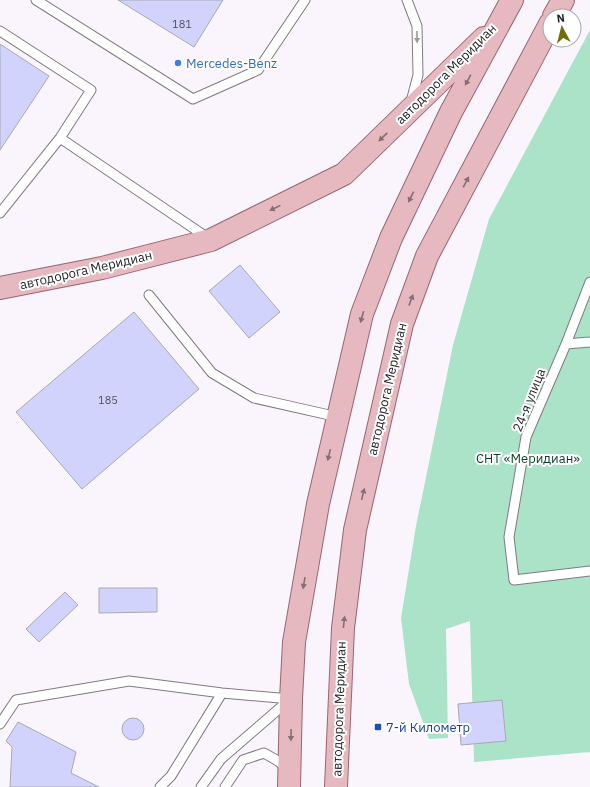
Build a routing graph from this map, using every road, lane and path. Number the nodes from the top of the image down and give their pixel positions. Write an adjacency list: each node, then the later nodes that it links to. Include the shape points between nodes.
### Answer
1 (36, 0): 2 (lane, via 192,99 258,70)
2 (305, 0)
3 (407, 0): 8 (lane, one-way to 8, via 417,26 418,75)
4 (512, 0): 5 (main road, автодорога Меридиан)
5 (500, 21): 8 (main road, автодорога Меридиан); 17 (main road, автодорога Меридиан, one-way to 17, via 451,112 391,238 362,314)
6 (0, 31): 9 (lane, via 91,90)
7 (542, 39): 26 (main road, автодорога Меридиан, one-way to 7, via 343,628 354,530 402,324 427,256)
8 (409, 111): 11 (main road, автодорога Меридиан, one-way to 11, via 344,174)
9 (60, 138): 10 (lane); 11 (lane)
10 (0, 213)
11 (211, 240): 13 (main road, автодорога Меридиан, via 102,268)
12 (590, 282): 16 (lane, 24-я улица)
13 (0, 288)
14 (149, 294): 17 (lane, via 212,373 254,398)
15 (590, 342): 16 (lane)
16 (566, 344): 18 (lane, 24-я улица, via 526,437 509,537 514,580)
17 (338, 417): 20 (main road, автодорога Меридиан, one-way to 20, via 318,504 294,642)
18 (590, 571)
19 (222, 693): 20 (lane); 21 (lane, via 129,681 16,700); 23 (lane, via 171,776)
20 (291, 699): 22 (main road, автодорога Меридиан, one-way to 22); 24 (lane, via 221,759)
21 (0, 724)
22 (290, 779): 25 (lane, via 278,761 264,753 243,760)
23 (160, 787)
24 (201, 787)
25 (225, 787)
26 (336, 787)

